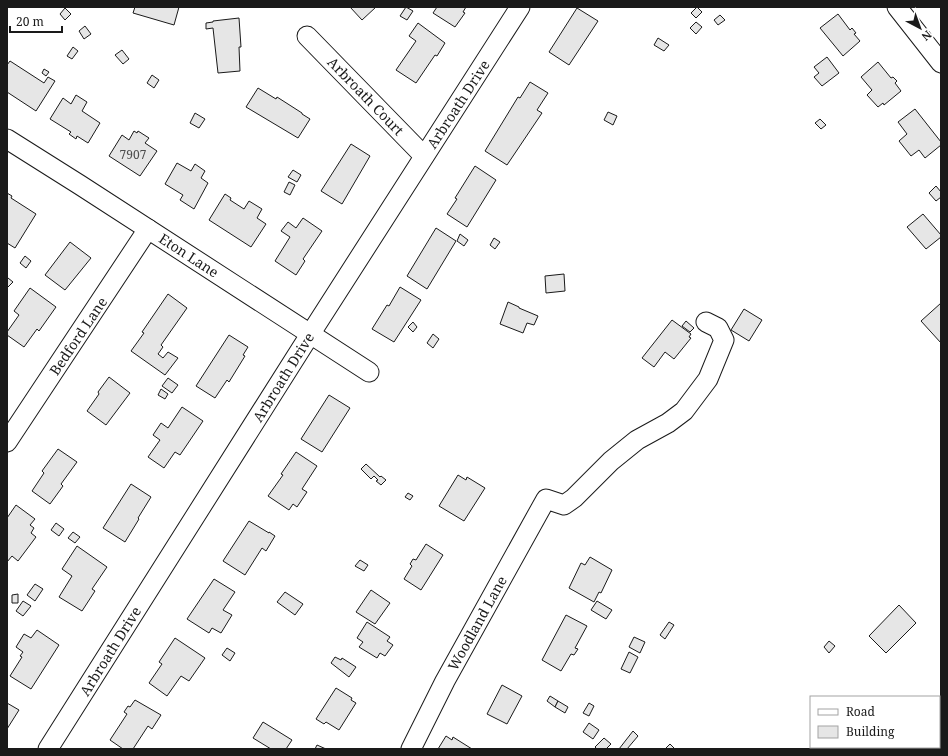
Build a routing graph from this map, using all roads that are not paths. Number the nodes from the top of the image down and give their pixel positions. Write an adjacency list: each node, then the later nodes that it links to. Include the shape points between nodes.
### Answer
1 (520, 7): 6 (street, Arbroath Drive)
2 (897, 7): 4 (street)
3 (307, 36): 6 (street, Arbroath Court)
4 (940, 59)
5 (7, 140): 7 (street, Eton Lane)
6 (424, 156): 9 (street, Arbroath Drive)
7 (148, 230): 9 (street, Eton Lane); 11 (street, Bedford Lane)
8 (706, 322): 13 (street, Woodland Lane, via 718,328 724,340 708,379 684,410 668,423 637,440 611,461 574,498 564,505 546,499 445,681)
9 (311, 333): 10 (street, Eton Lane); 12 (street, Arbroath Drive)
10 (369, 372)
11 (7, 442)
12 (48, 749)
13 (411, 749)

